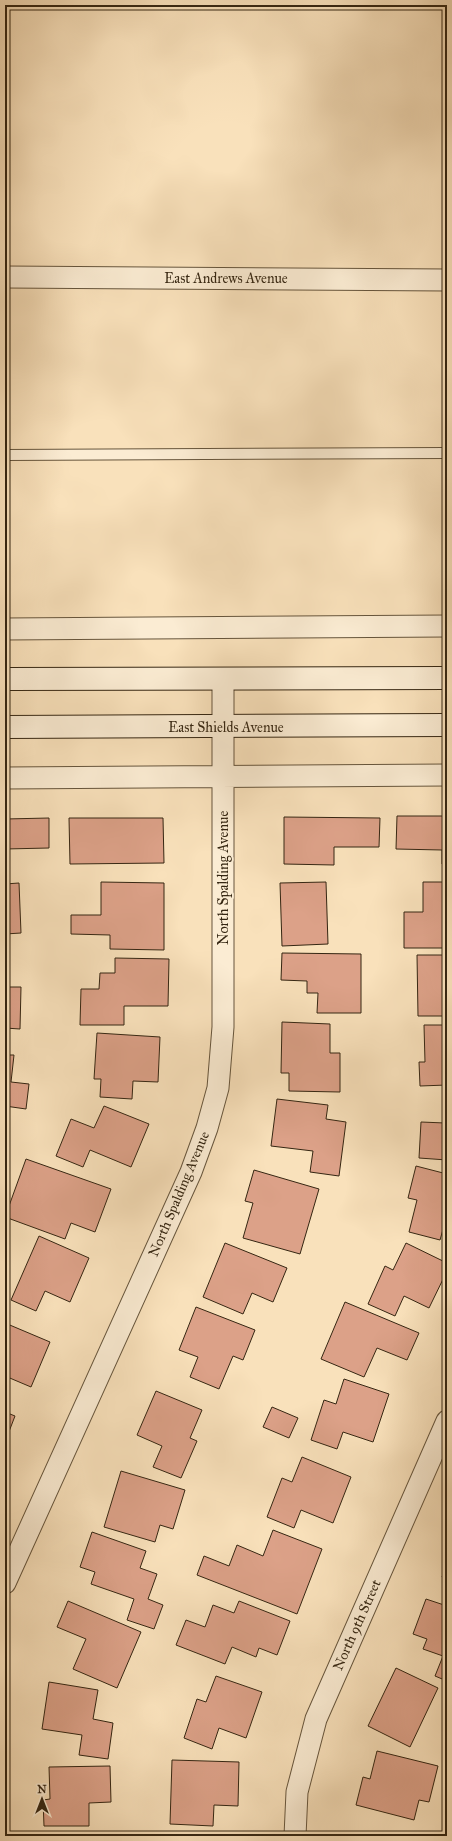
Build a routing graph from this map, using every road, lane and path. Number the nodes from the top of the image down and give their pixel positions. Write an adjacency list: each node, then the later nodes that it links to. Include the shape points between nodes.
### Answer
1 (5, 277): 2 (street, East Andrews Avenue)
2 (447, 280)
3 (447, 453): 4 (lane)
4 (5, 455)
5 (447, 626): 6 (street)
6 (5, 629)
7 (447, 678): 9 (main road)
8 (5, 679): 9 (main road)
9 (223, 679): 12 (street, North Spalding Avenue)
10 (447, 725): 12 (main road, East Shields Avenue)
11 (5, 727): 12 (main road, East Shields Avenue)
12 (223, 727): 14 (street, North Spalding Avenue)
13 (447, 775): 14 (street)
14 (222, 777): 15 (street); 17 (street, North Spalding Avenue, via 223,1027 218,1088 192,1172)
15 (5, 778)
16 (447, 1421): 18 (street, North 9th Street, via 316,1719 297,1792)
17 (5, 1583)
18 (295, 1836)

